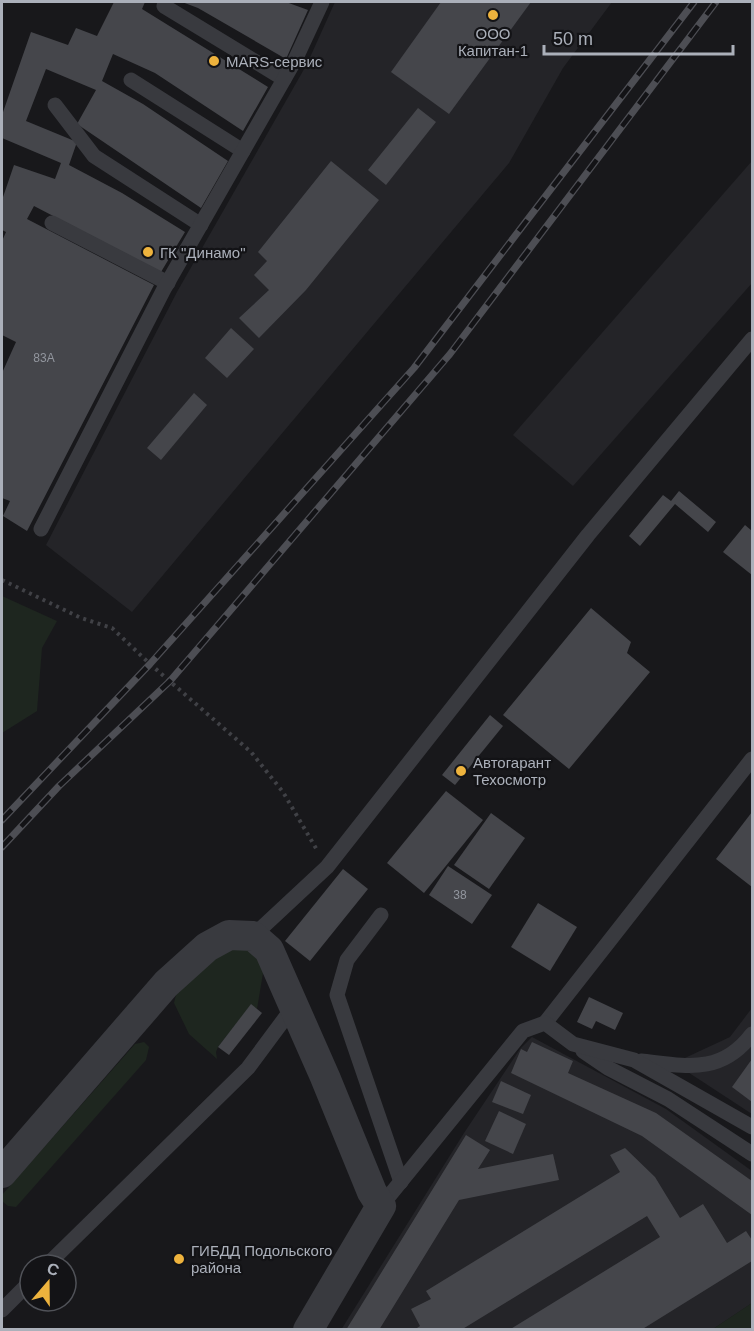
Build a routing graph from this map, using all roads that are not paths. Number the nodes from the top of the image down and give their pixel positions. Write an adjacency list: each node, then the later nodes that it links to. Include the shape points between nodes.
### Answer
1 (322, 2): 3 (lane)
2 (164, 6): 3 (lane)
3 (284, 79): 6 (lane)
4 (131, 80): 6 (lane)
5 (55, 105): 8 (lane, via 94,156)
6 (243, 151): 8 (lane)
7 (52, 223): 9 (lane)
8 (201, 225): 9 (lane)
9 (168, 283): 11 (lane)
10 (753, 339): 14 (lane, via 588,535 327,867)
11 (41, 529)
12 (753, 759): 16 (lane)
13 (381, 915): 23 (lane, via 347,960 337,995)
14 (253, 936): 15 (street, via 269,950); 22 (street, via 228,935 207,947 166,984)
15 (294, 1006): 24 (street); 25 (lane, via 248,1068)
16 (545, 1023): 18 (lane); 23 (lane, via 524,1031)
17 (753, 1034): 19 (lane, via 723,1060 694,1067)
18 (573, 1044): 19 (lane); 21 (lane)
19 (634, 1060): 20 (lane)
20 (751, 1123)
21 (753, 1154)
22 (2, 1173)
23 (401, 1182): 24 (lane)
24 (381, 1206): 28 (street)
25 (59, 1253)
26 (18, 1294): 27 (lane)
27 (2, 1310)
28 (308, 1329)

